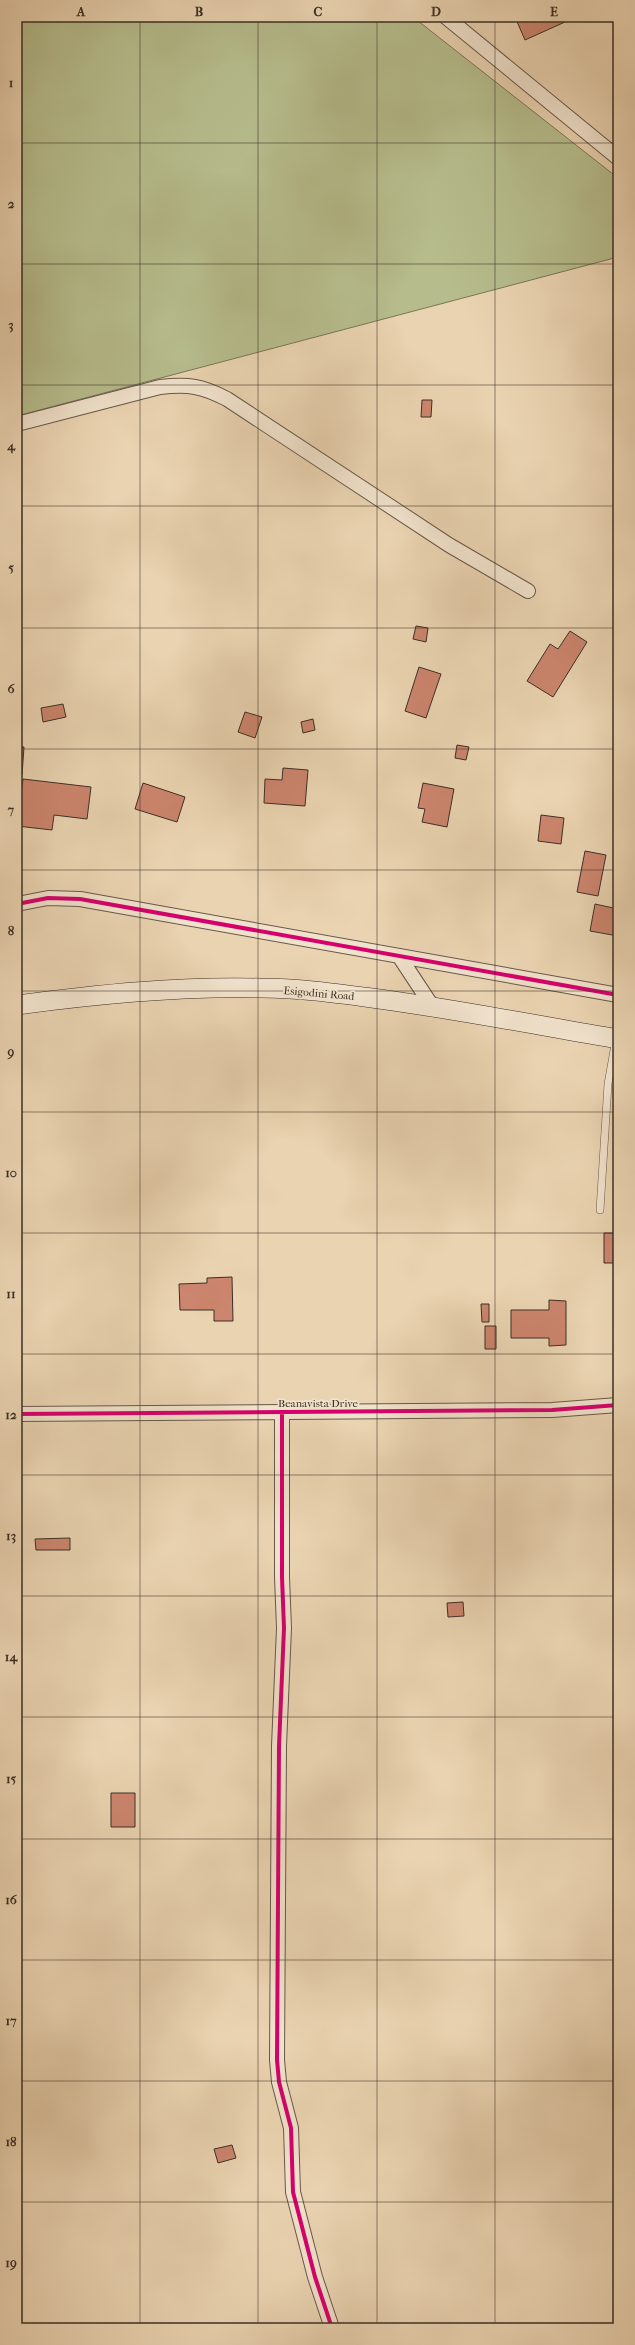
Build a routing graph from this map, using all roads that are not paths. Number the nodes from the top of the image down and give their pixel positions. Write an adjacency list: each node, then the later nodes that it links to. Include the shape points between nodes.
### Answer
1 (446, 17): 2 (street)
2 (618, 158)
3 (17, 424): 4 (street, via 160,387 199,386 227,399 443,541)
4 (528, 591)
5 (17, 904): 6 (street, via 48,898 80,898)
6 (399, 956): 7 (street); 9 (street)
7 (618, 996)
8 (17, 1005): 9 (main road, Esigodini Road, via 101,994 261,988 340,994)
9 (432, 1006): 10 (main road, Esigodini Road)
10 (617, 1039): 11 (lane, via 608,1084)
11 (600, 1210)
12 (618, 1405): 13 (street, Beanavista Drive, via 552,1410)
13 (282, 1412): 14 (street, Beanavista Drive); 15 (street, via 284,1628 278,1746 277,2060 279,2082 291,2128 293,2192)
14 (17, 1414)
15 (332, 2328)

